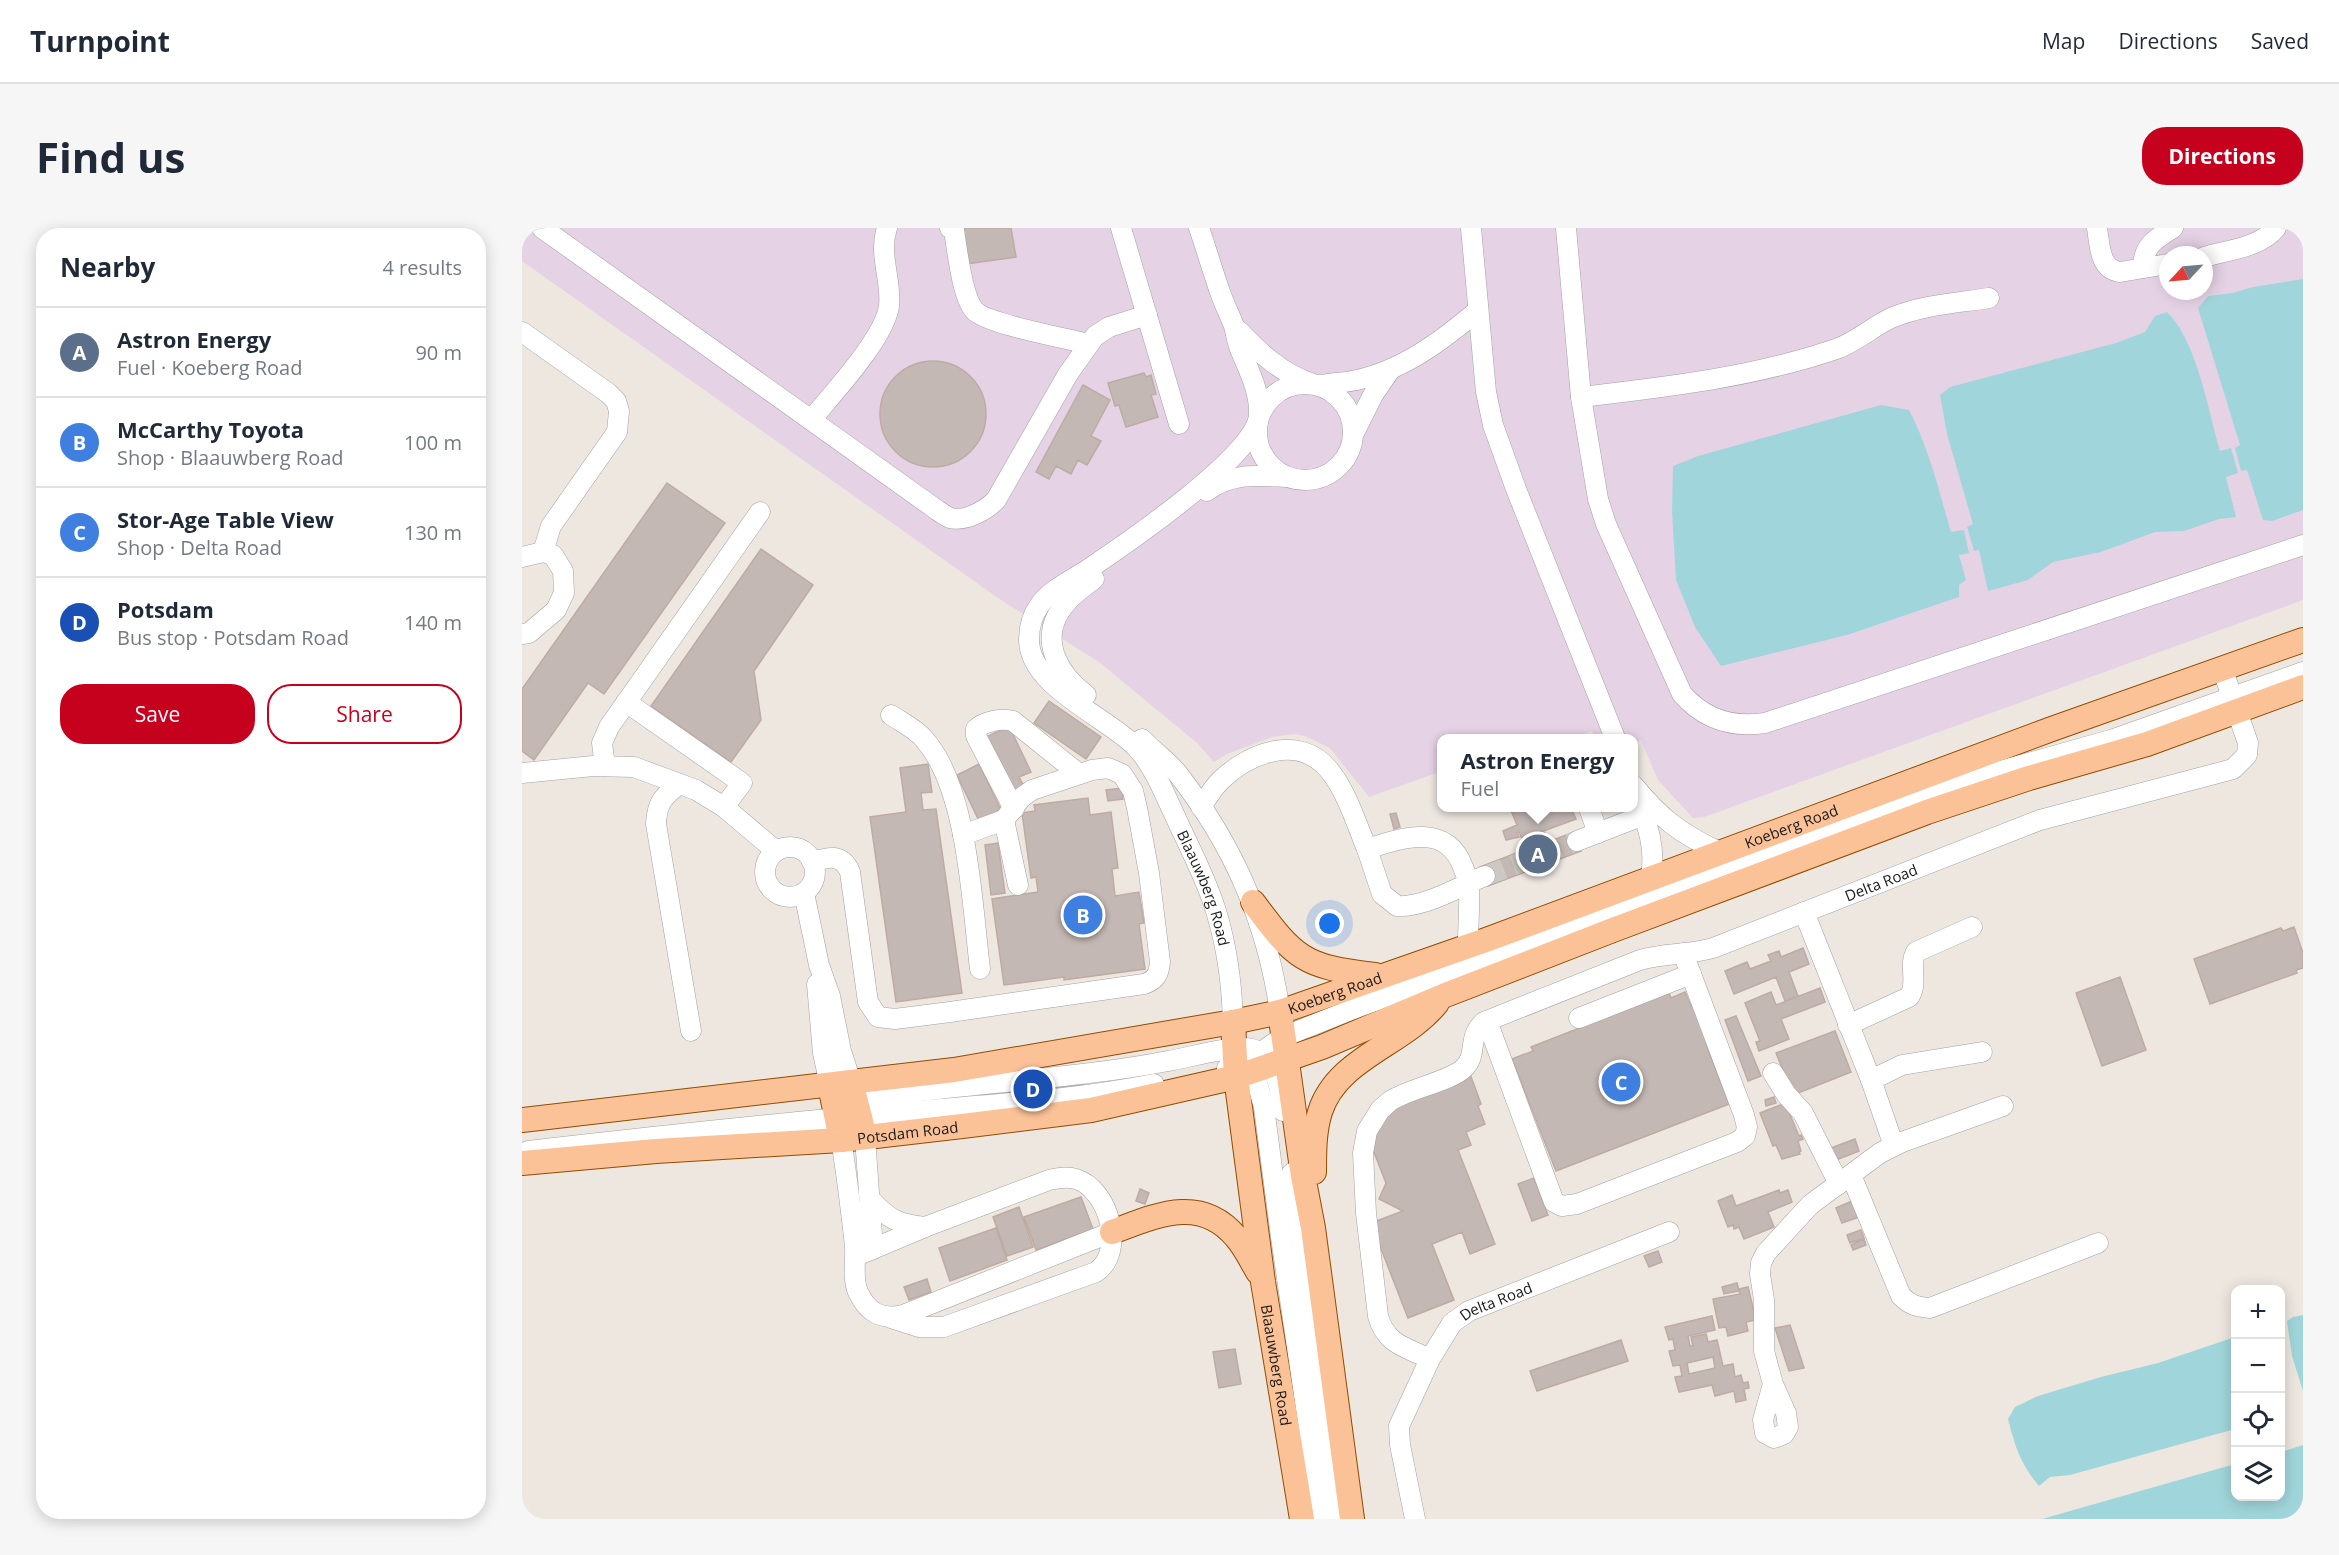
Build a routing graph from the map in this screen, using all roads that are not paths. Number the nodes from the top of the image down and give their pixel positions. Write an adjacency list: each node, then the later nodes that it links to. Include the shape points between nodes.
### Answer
1 (542, 228): 24 (street)
2 (887, 228): 24 (street, via 883,244 889,298 885,323)
3 (950, 228): 19 (street, via 954,230 968,301 978,315)
4 (1121, 228): 16 (street)
5 (1199, 228): 17 (street)
6 (1471, 228): 15 (street)
7 (1566, 228): 22 (street)
8 (2097, 228): 13 (street, via 2107,267 2120,272)
9 (2173, 228): 13 (street, via 2147,248)
10 (2270, 229): 11 (street, via 2256,243)
11 (2213, 255)
12 (2159, 265): 13 (street)
13 (2143, 268)
14 (1989, 298): 22 (street, via 1910,311 1839,348 1783,365)
15 (1477, 311): 20 (street, via 1440,341); 42 (street, via 1493,424 1515,489)
16 (1147, 315): 19 (street, via 1100,331); 25 (street)
17 (1233, 324): 21 (street, via 1266,359); 23 (street, via 1255,385)
18 (522, 332): 30 (street, via 608,393 619,411 617,432 551,526)
19 (1088, 344): 24 (street, via 996,500 987,509 967,517 951,518 937,510)
20 (1390, 370): 21 (street, via 1351,382); 26 (street)
21 (1315, 385): 23 (street, via 1287,387 1275,394); 26 (street, via 1343,402)
22 (1581, 398): 29 (street, via 1598,499 1665,658 1692,706 1723,722 1765,723)
23 (1259, 417): 27 (street, via 1258,442 1262,453); 35 (street, via 1249,438 1219,471 1040,604 1031,622)
24 (811, 420)
25 (1179, 424)
26 (1354, 433): 27 (street, via 1349,453 1336,469 1308,481)
27 (1287, 477): 34 (street, via 1248,475 1212,487 1074,594 1054,623)
28 (760, 512): 39 (street)
29 (2303, 545)
30 (543, 552): 31 (street); 32 (street, via 553,555 563,571 564,593 556,610 529,633)
31 (522, 557)
32 (522, 634)
33 (2303, 640): 36 (main road, Koeberg Road)
34 (1052, 646): 35 (street); 50 (street, Blaauwberg Road, via 1064,675 1141,738 1176,772)
35 (1030, 648): 77 (street, Blaauwberg Road, via 1041,671 1057,688 1123,736 1147,760 1216,910 1232,991)
36 (2222, 668): 40 (street, Delta Road); 59 (main road, Koeberg Road)
37 (2303, 672): 40 (street)
38 (2303, 687): 40 (main road)
39 (626, 702): 43 (street, via 602,743); 49 (street, via 742,783)
40 (2235, 704): 66 (street, Delta Road, via 2248,750 2244,760 2233,769 2040,820); 73 (main road, via 2147,744 1927,812); 81 (street, via 1975,779 1428,981)
41 (891, 715): 55 (street, via 923,737 939,759)
42 (1613, 734)
43 (605, 766): 44 (street); 46 (street, via 634,767)
44 (522, 773)
45 (1079, 774): 52 (street, via 1032,790); 52 (street, via 1013,721 980,725 976,736); 60 (street, via 1108,768 1122,774 1133,791 1149,873 1160,962 1155,978 1144,984 917,1016 878,1017 868,1002 848,866 839,858)
46 (679, 784): 49 (street); 79 (street, via 657,808 656,824)
47 (1638, 791): 59 (street, via 1670,824)
48 (1638, 798): 53 (street)
49 (724, 807): 58 (street)
50 (1201, 807): 57 (street, via 1220,782 1247,762 1276,751 1295,749 1317,759 1335,779); 65 (street, Blaauwberg Road, via 1233,858)
51 (1591, 812): 54 (street)
52 (1009, 814): 55 (street); 63 (street)
53 (1644, 815): 54 (street); 61 (street, via 1654,852)
54 (1598, 833): 56 (street)
55 (963, 835): 70 (street)
56 (1577, 841)
57 (1367, 849): 62 (street, via 1405,839 1441,840); 62 (street, via 1382,894 1397,906 1420,904)
58 (776, 851): 60 (street, via 798,849); 64 (street, via 765,872 769,886 781,896)
59 (1719, 852): 61 (main road, Koeberg Road)
60 (812, 862): 64 (street, via 813,881)
61 (1652, 877): 68 (main road, Koeberg Road)
62 (1477, 879): 68 (street)
63 (1018, 885)
64 (804, 893): 85 (street, via 819,965 817,990 823,1053)
65 (1253, 902): 72 (main road, via 1283,941 1302,957 1325,968); 74 (street, Blaauwberg Road, via 1267,946)
66 (1804, 912): 69 (street, Delta Road, via 1713,948); 78 (street)
67 (1972, 927): 78 (street, via 1916,952 1911,965 1914,989 1909,997)
68 (1468, 945): 72 (main road, Koeberg Road)
69 (1683, 953): 71 (street); 76 (street, Delta Road, via 1640,960)
70 (980, 969)
71 (1691, 974): 75 (street); 76 (street, via 1744,1115 1745,1136 1577,1204 1562,1206 1554,1202)
72 (1382, 976): 74 (main road, Koeberg Road)
73 (1443, 996): 81 (main road); 94 (main road, via 1418,1023 1350,1069 1328,1093 1315,1134)
74 (1280, 1012): 77 (main road, Potsdam Road); 81 (main road, Blaauwberg Road)
75 (1579, 1018)
76 (1487, 1021): 101 (street, via 1475,1032 1472,1055 1459,1072 1390,1101 1373,1120 1364,1142 1366,1214 1382,1330 1395,1342)
77 (1233, 1022): 81 (main road, Blaauwberg Road); 85 (main road, Potsdam Road, via 954,1070)
78 (1848, 1025): 83 (street)
79 (691, 1031)
80 (1982, 1052): 83 (street, via 1902,1065)
81 (1256, 1060): 85 (street, via 1140,1067); 85 (main road, Potsdam Road, via 1090,1110); 94 (main road, Blaauwberg Road, via 1303,1176); 99 (main road, Blaauwberg Road); 104 (street); 105 (street, via 1278,1084 1282,1104)
82 (1773, 1073): 91 (street)
83 (1871, 1080): 88 (street)
84 (2003, 1106): 88 (street)
85 (847, 1111): 86 (main road, Potsdam Road); 87 (street, via 804,1112); 89 (street); 90 (main road, Potsdam Road, via 645,1152); 92 (street); 98 (street, via 850,1197)
86 (522, 1120)
87 (522, 1144)
88 (1894, 1146): 91 (street)
89 (522, 1152)
90 (522, 1163)
91 (1845, 1180): 97 (street, via 1901,1296 1917,1307 1930,1308); 102 (street, via 1810,1205 1776,1240 1761,1263 1764,1351)
92 (871, 1200): 93 (street, via 887,1217); 98 (street)
93 (925, 1227): 95 (street, via 1066,1177 1089,1186 1104,1207); 98 (street)
94 (1313, 1228): 106 (main road, Blaauwberg Road)
95 (1112, 1232): 99 (main road, via 1168,1213 1203,1214 1235,1235); 100 (street); 100 (street, via 1111,1253 1105,1265 1077,1280 944,1327 919,1327)
96 (1669, 1232): 101 (street, Delta Road, via 1462,1314)
97 (2098, 1243)
98 (864, 1252): 100 (street, via 855,1278 858,1291 864,1303 881,1317)
99 (1263, 1282): 103 (main road, Blaauwberg Road)
100 (891, 1318)
101 (1430, 1359): 107 (street, Delta Road, via 1399,1426)
102 (1773, 1384)
103 (1302, 1519)
104 (1322, 1519)
105 (1339, 1519)
106 (1352, 1519)
107 (1415, 1519)

